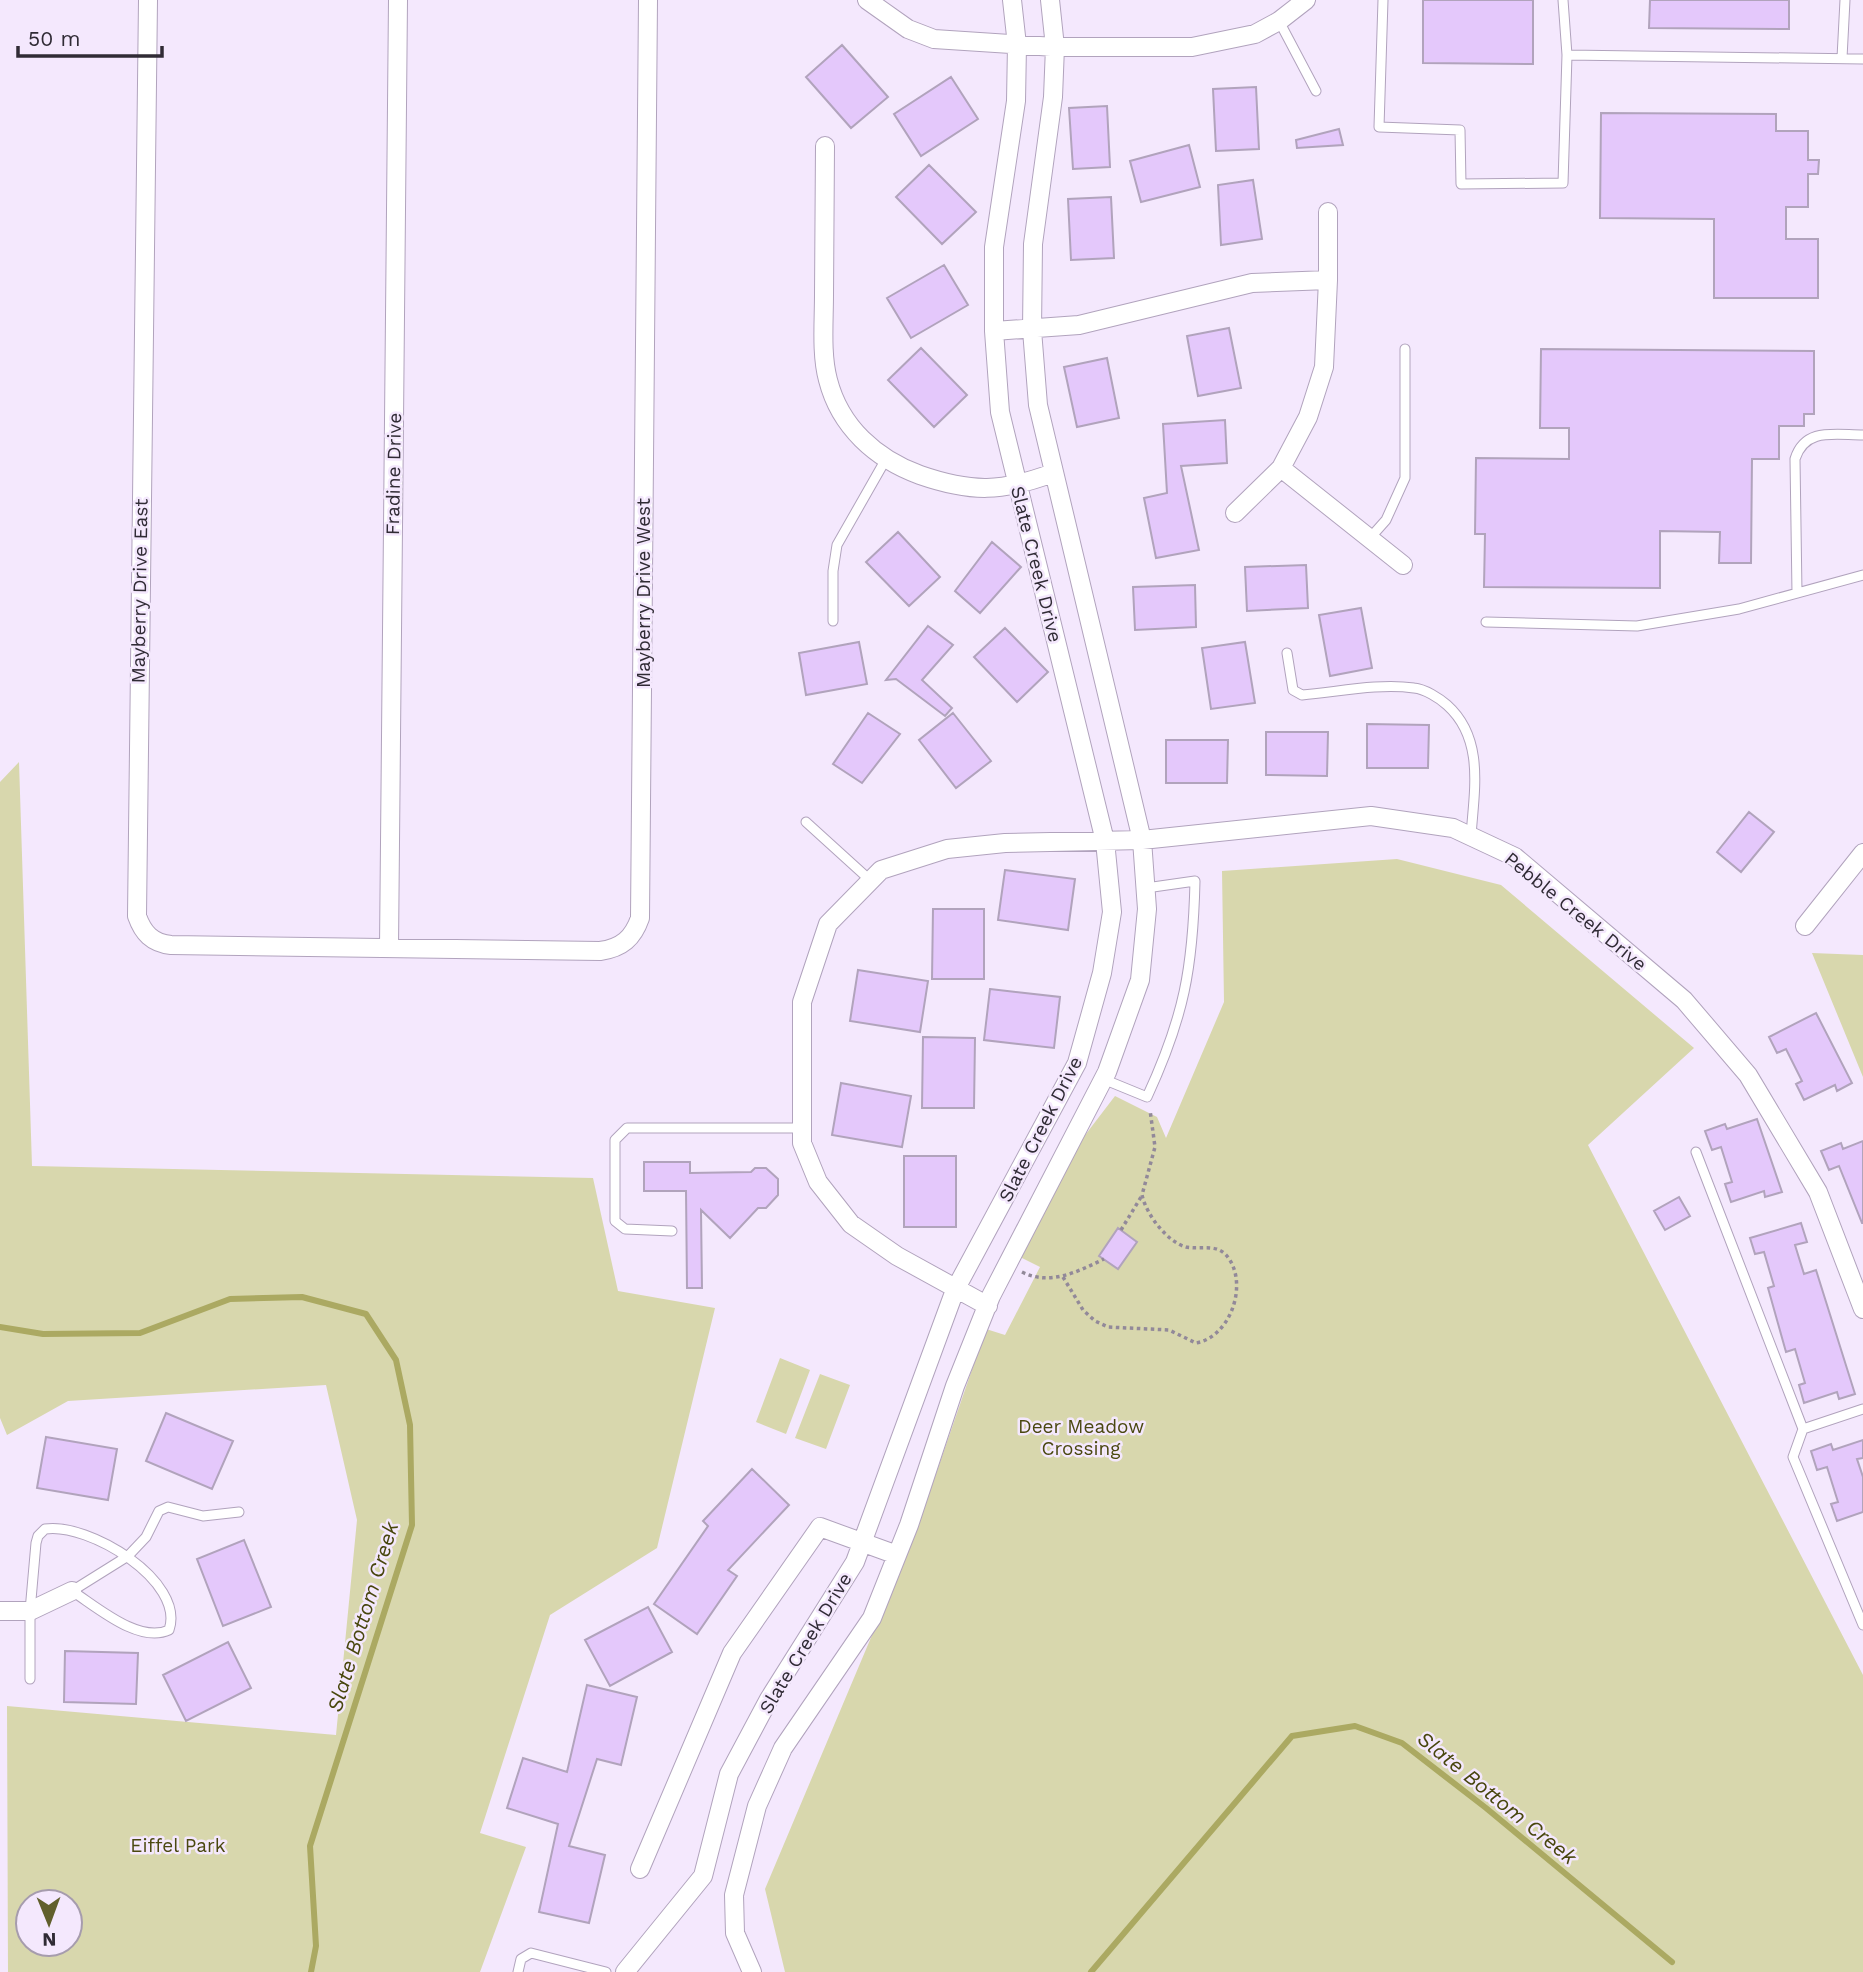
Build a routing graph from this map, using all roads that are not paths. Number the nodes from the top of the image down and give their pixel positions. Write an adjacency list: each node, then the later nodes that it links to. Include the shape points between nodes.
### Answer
1 (148, 0): 45 (street, Mayberry Drive East, via 137,916 150,938 163,944)
2 (398, 0): 45 (street, Fradine Drive)
3 (648, 0): 45 (street, Mayberry Drive West, via 640,918 627,942 600,951)
4 (867, 0): 12 (street, via 908,29 934,39)
5 (1012, 0): 12 (street, Slate Creek Drive)
6 (1050, 0): 13 (street, Slate Creek Drive)
7 (1306, 0): 11 (street)
8 (1383, 0): 14 (lane, via 1379,127 1460,130 1461,184 1563,183)
9 (1563, 0): 14 (lane)
10 (1845, 0): 15 (lane)
11 (1279, 21): 13 (street, via 1255,34 1192,47); 17 (lane)
12 (1017, 45): 13 (street); 22 (street, Slate Creek Drive, via 1016,100 994,247)
13 (1055, 47): 21 (street, Slate Creek Drive, via 1053,97 1033,244)
14 (1567, 55): 15 (lane)
15 (1842, 58): 16 (lane)
16 (1863, 59)
17 (1316, 91)
18 (825, 146): 25 (street, via 828,380 843,416 866,446)
19 (1328, 212): 20 (street)
20 (1328, 280): 21 (street, via 1252,283 1079,325); 26 (street, via 1325,368 1308,417)
21 (1032, 330): 22 (street); 27 (street, Slate Creek Drive, via 1038,405)
22 (993, 331): 28 (street, Slate Creek Drive, via 1000,412)
23 (1405, 349): 30 (lane, via 1405,478 1387,520)
24 (1863, 435): 33 (lane, via 1817,435 1799,446 1795,459)
25 (886, 459): 28 (street, via 941,482 985,491); 34 (lane, via 837,545)
26 (1281, 468): 29 (street); 30 (street)
27 (1053, 473): 28 (street); 39 (street, Slate Creek Drive)
28 (1017, 486): 40 (street, Slate Creek Drive)
29 (1235, 513)
30 (1370, 538): 31 (street)
31 (1403, 565)
32 (1863, 575): 33 (lane)
33 (1797, 593): 35 (lane, via 1739,609 1637,626)
34 (833, 621)
35 (1486, 622)
36 (1287, 653): 38 (lane, via 1293,690 1301,695 1417,688 1459,716 1470,736 1474,760)
37 (806, 822): 42 (lane)
38 (1471, 836): 39 (street, Pebble Creek Drive, via 1453,828 1371,816); 52 (street, Pebble Creek Drive, via 1515,857 1684,1000 1739,1065 1818,1192)
39 (1142, 839): 40 (street, Pebble Creek Drive); 43 (street, Slate Creek Drive)
40 (1105, 841): 42 (street, Pebble Creek Drive, via 947,849 881,870); 50 (street, Slate Creek Drive, via 1112,912 1102,973 1077,1063)
41 (1863, 853): 44 (street)
42 (871, 881): 47 (street, Pebble Creek Drive, via 828,924 802,1002)
43 (1146, 888): 46 (street, Slate Creek Drive, via 1140,979); 46 (lane, via 1195,881 1194,948 1183,1008 1147,1097)
44 (1805, 926)
45 (389, 948)
46 (1103, 1079): 51 (street, Slate Creek Drive)
47 (802, 1128): 49 (lane, via 627,1128 615,1140 615,1221 625,1229); 50 (street, Pebble Creek Drive, via 802,1143 818,1182 851,1224)
48 (1696, 1152): 54 (lane)
49 (672, 1231)
50 (955, 1290): 51 (street, Pebble Creek Drive); 56 (street, Slate Creek Drive)
51 (988, 1306): 57 (street, Slate Creek Drive, via 955,1386)
52 (1863, 1309)
53 (1863, 1409): 54 (lane)
54 (1803, 1429): 62 (lane, via 1793,1457)
55 (239, 1512): 58 (lane, via 203,1517 168,1507 159,1511)
56 (862, 1541): 57 (street); 64 (street, via 820,1527 732,1653); 67 (street, Slate Creek Drive, via 855,1562 769,1699 729,1774 703,1876)
57 (897, 1555): 68 (street, Slate Creek Drive, via 872,1618 783,1748 757,1806 734,1895 734,1933)
58 (128, 1556): 59 (lane); 59 (lane, via 171,1606 169,1630 159,1635 144,1633); 61 (lane, via 73,1529 46,1529 36,1543)
59 (72, 1591): 61 (street)
60 (0, 1611): 61 (street)
61 (30, 1611): 63 (lane)
62 (1863, 1625)
63 (30, 1679)
64 (640, 1869)
65 (518, 1972): 66 (lane, via 521,1959 531,1953)
66 (606, 1972)
67 (625, 1972)
68 (752, 1972)

